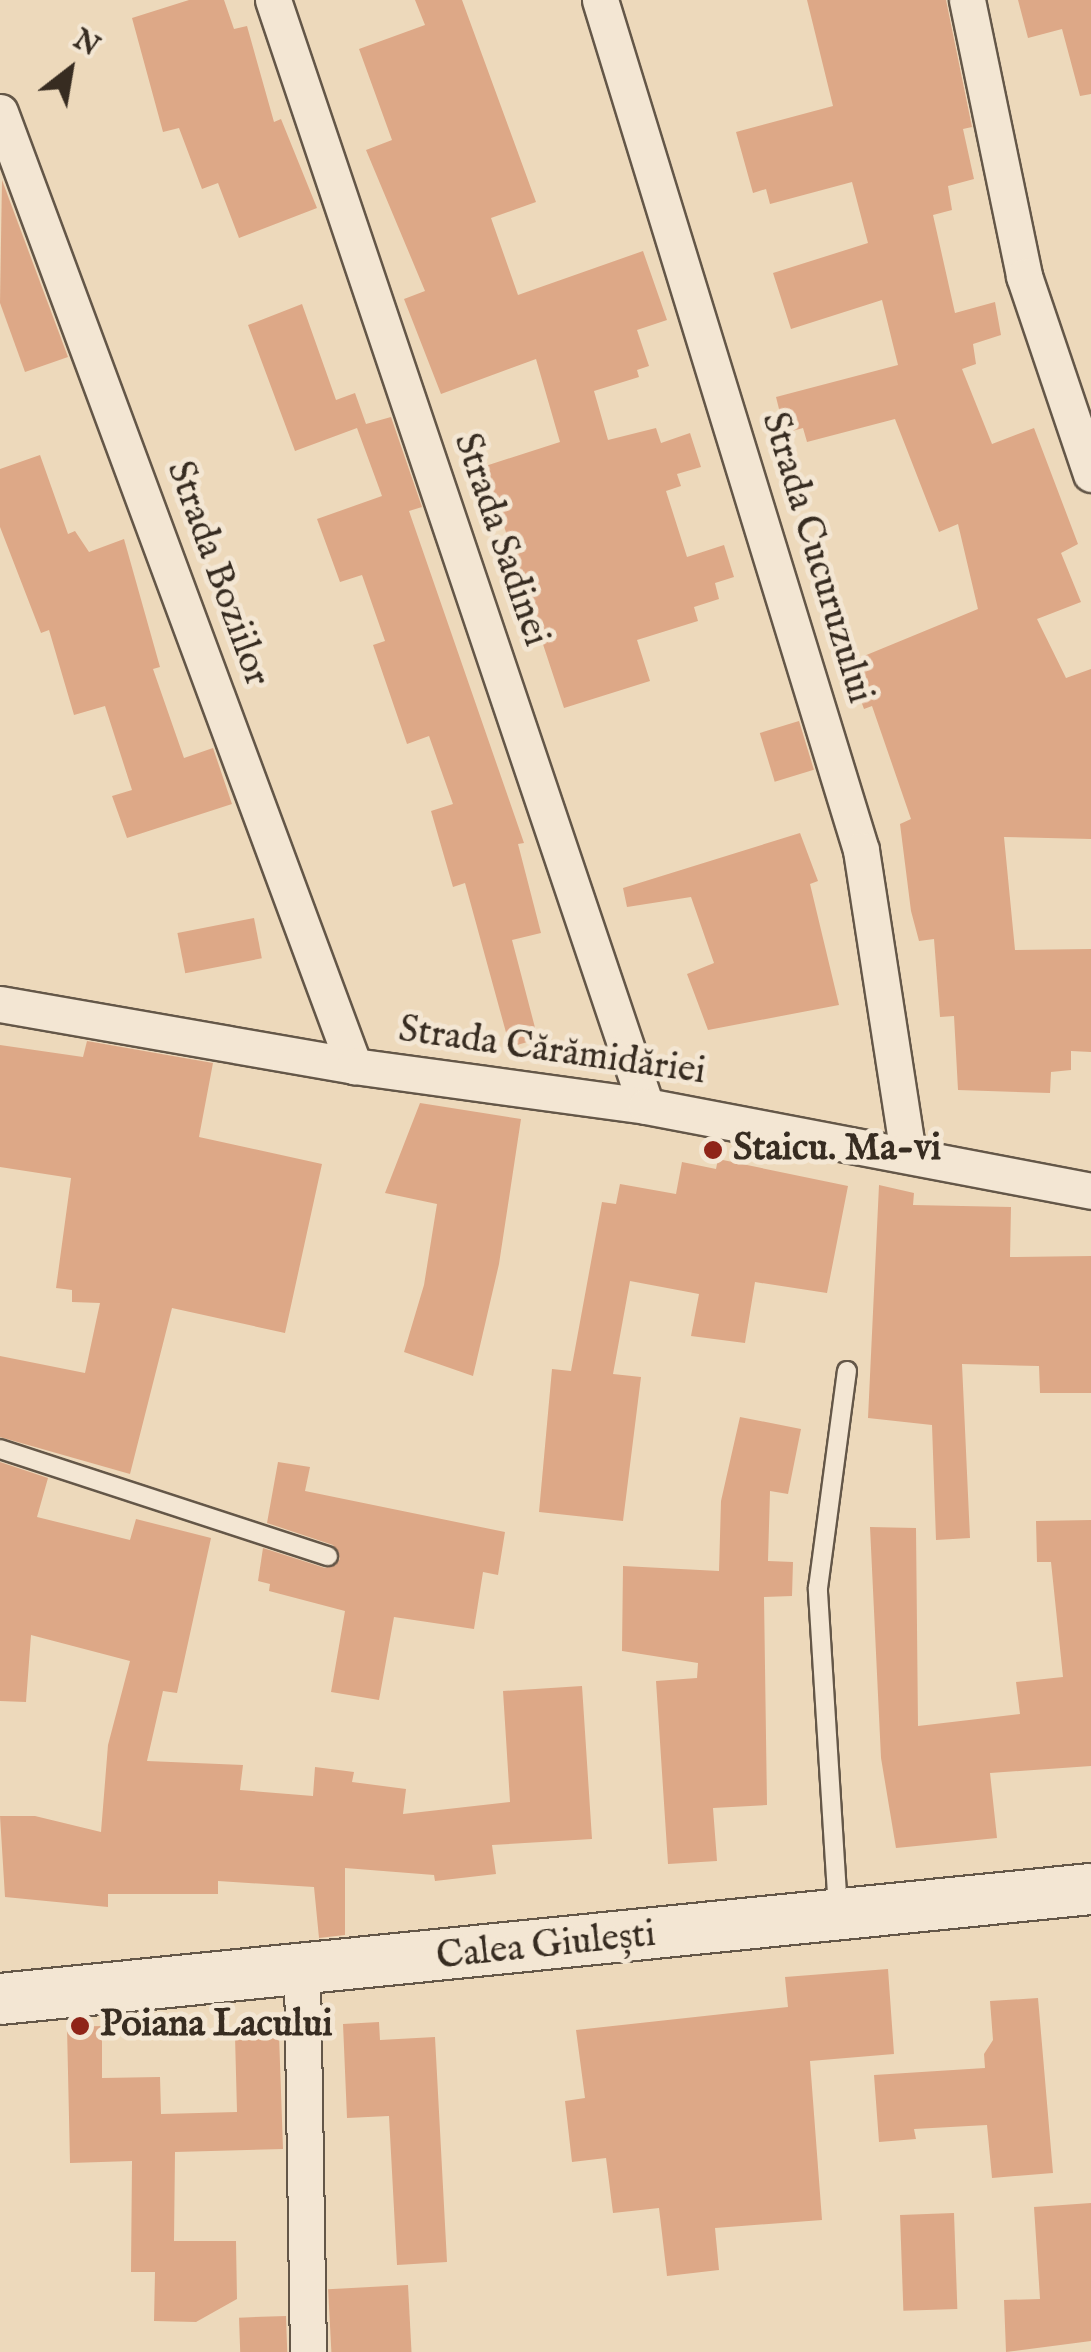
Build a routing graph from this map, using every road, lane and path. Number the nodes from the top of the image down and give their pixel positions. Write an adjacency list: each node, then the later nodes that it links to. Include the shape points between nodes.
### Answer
1 (273, 0): 8 (street, Strada Sadinei)
2 (600, 0): 9 (street, Strada Cucuruzului, via 861,850)
3 (967, 0): 5 (street, via 1024,276)
4 (0, 112): 7 (street, Strada Boziilor)
5 (1091, 474)
6 (0, 1004): 7 (street, Strada Cărămidăriei)
7 (354, 1066): 8 (street, Strada Cărămidăriei)
8 (646, 1106): 9 (street, Strada Cărămidăriei)
9 (908, 1152): 10 (street, Strada Cărămidăriei)
10 (1091, 1191)
11 (848, 1370): 15 (lane, via 818,1588)
12 (0, 1449): 13 (lane)
13 (328, 1556)
14 (1091, 1889): 15 (main road, Calea Giulești)
15 (838, 1916): 16 (main road, Calea Giulești)
16 (302, 1972): 17 (main road, Calea Giulești); 18 (street)
17 (0, 1999)
18 (308, 2352)

